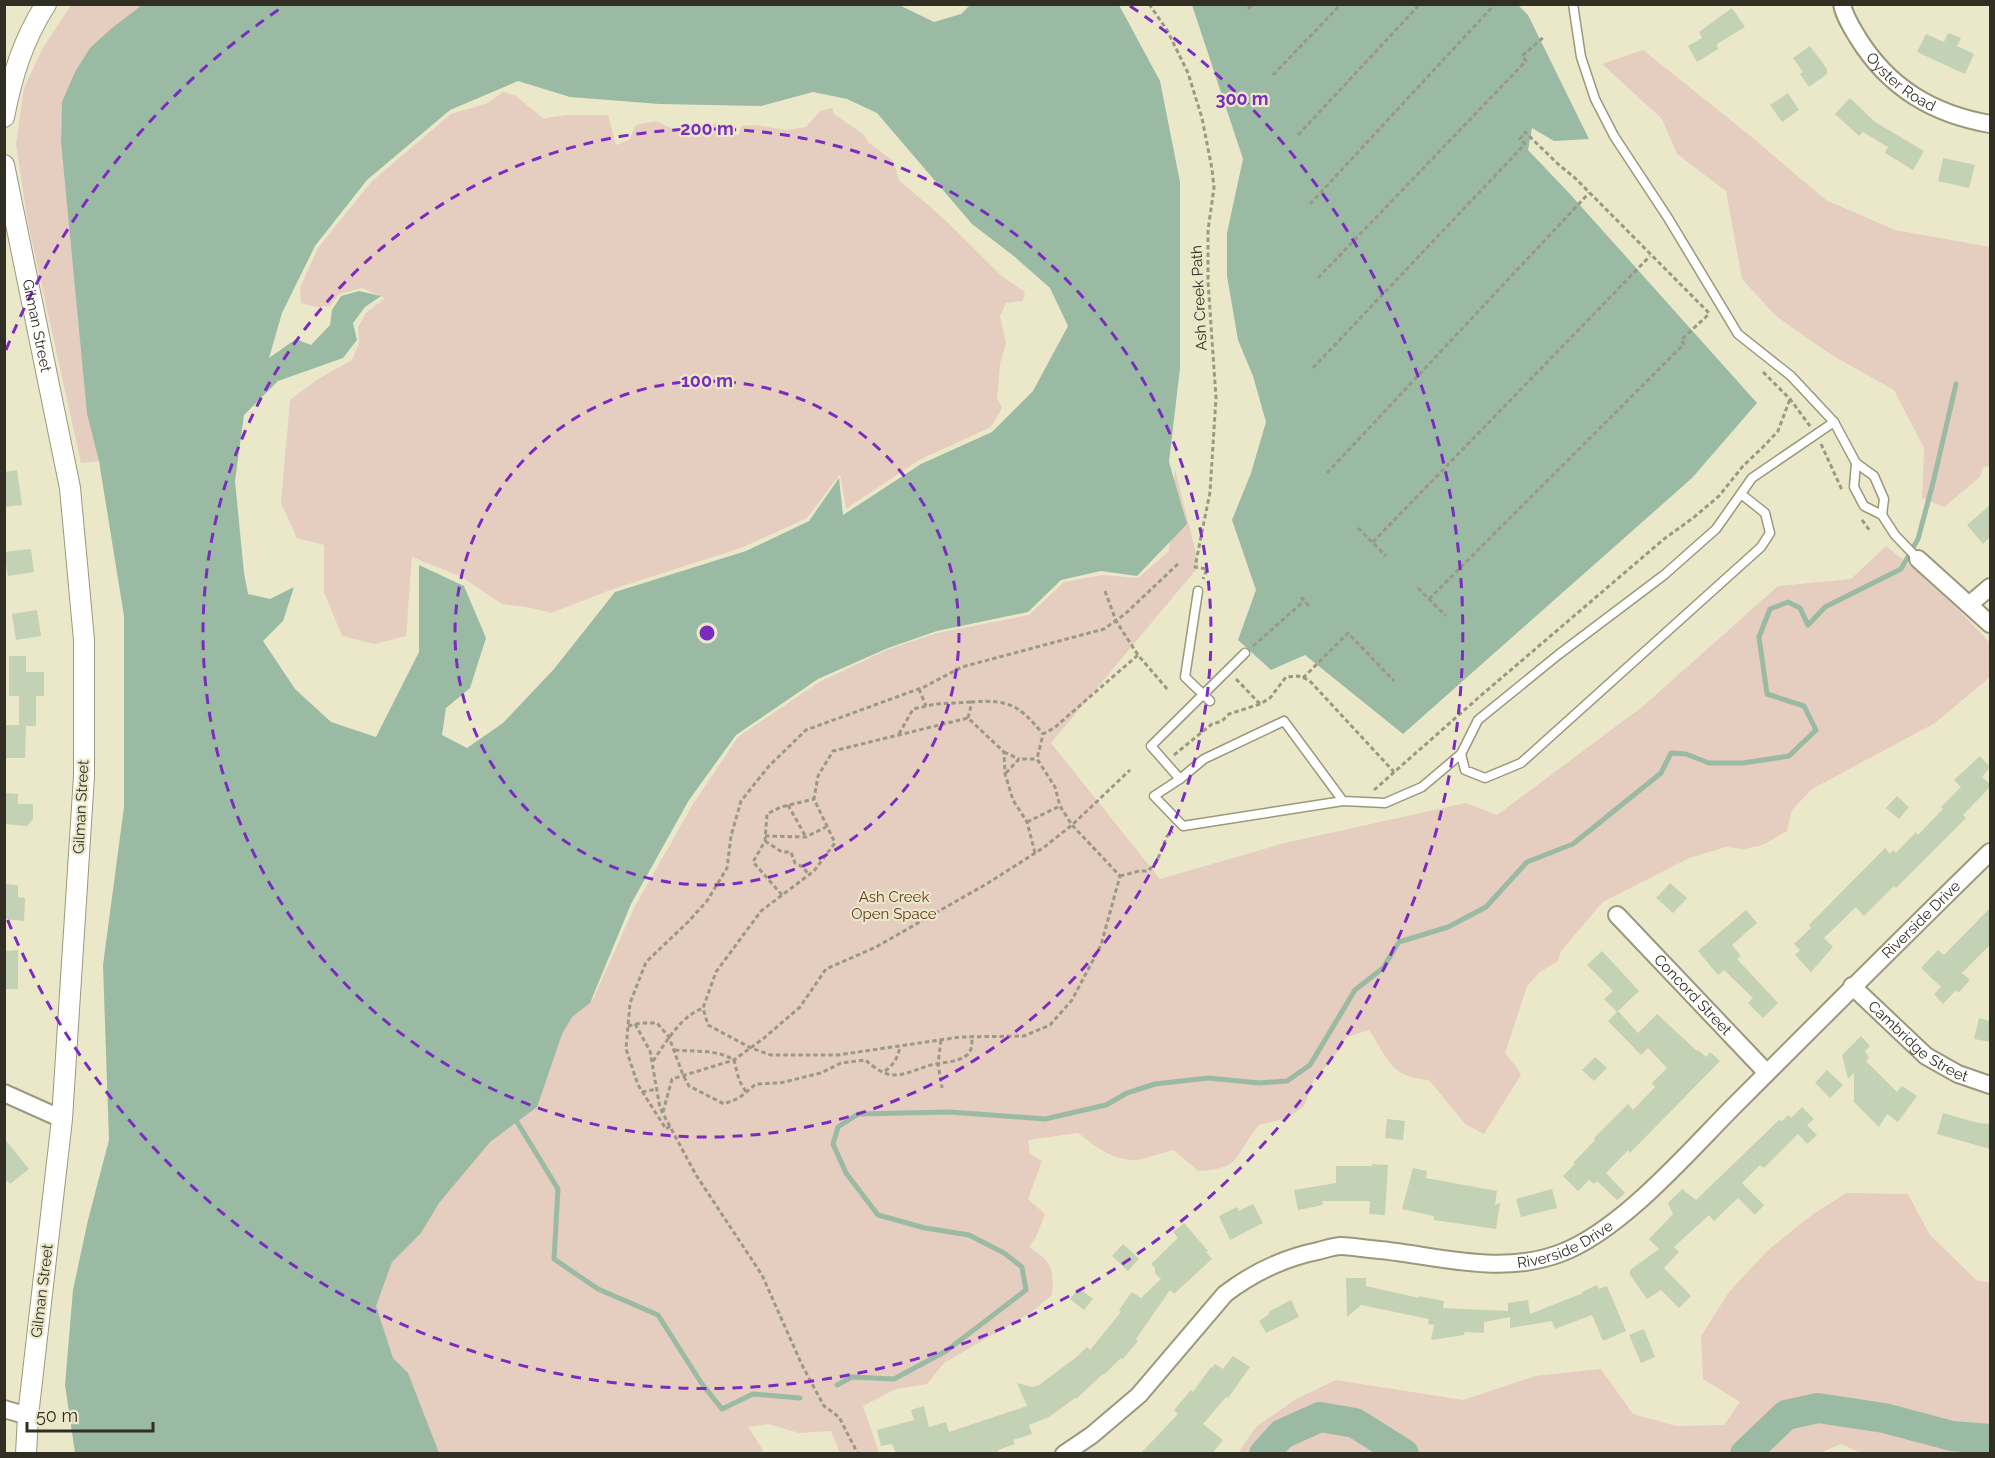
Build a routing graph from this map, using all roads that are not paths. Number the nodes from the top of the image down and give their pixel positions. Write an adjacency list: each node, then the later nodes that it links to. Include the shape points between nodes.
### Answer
1 (46, 4): 4 (street, via 23,46)
2 (1573, 4): 7 (lane, via 1581,57 1595,99 1614,136 1738,334 1791,375)
3 (1842, 4): 5 (street, Oyster Road, via 1870,59 1896,84 1927,105)
4 (4, 117)
5 (1990, 124)
6 (4, 165): 28 (street, Gilman Street, via 70,488 84,640 84,776)
7 (1834, 422): 8 (lane); 9 (lane, via 1752,478)
8 (1856, 463): 10 (lane, via 1874,476 1884,499); 10 (lane, via 1854,487 1864,506)
9 (1741, 494): 19 (lane, via 1716,529 1664,575 1478,720); 19 (lane, via 1765,513 1770,533 1761,547 1521,763 1485,778 1465,770)
10 (1882, 515): 11 (lane)
11 (1916, 558): 14 (street)
12 (1990, 587): 14 (street)
13 (1198, 591): 17 (lane, via 1185,677)
14 (1970, 604): 15 (street)
15 (1990, 624)
16 (1245, 653): 17 (lane)
17 (1202, 695): 18 (lane); 20 (lane, via 1151,746)
18 (1210, 701)
19 (1461, 754): 21 (lane, via 1422,787 1384,803)
20 (1180, 778): 21 (lane, via 1204,759 1284,722); 21 (lane, via 1154,796 1183,826)
21 (1343, 801)
22 (1990, 852): 24 (street, Riverside Drive)
23 (1617, 915): 25 (street, Concord Street)
24 (1852, 986): 25 (street, Riverside Drive); 26 (street, Cambridge Street, via 1926,1056 1958,1074)
25 (1767, 1073): 32 (street, Riverside Drive, via 1646,1194 1592,1238 1562,1253 1524,1263 1493,1264 1340,1246 1292,1257 1258,1272 1225,1294 1139,1395)
26 (1990, 1085)
27 (4, 1093): 28 (street)
28 (62, 1119): 30 (street, Gilman Street)
29 (4, 1409): 30 (street)
30 (28, 1416): 31 (street, Gilman Street)
31 (26, 1454)
32 (1064, 1454)

